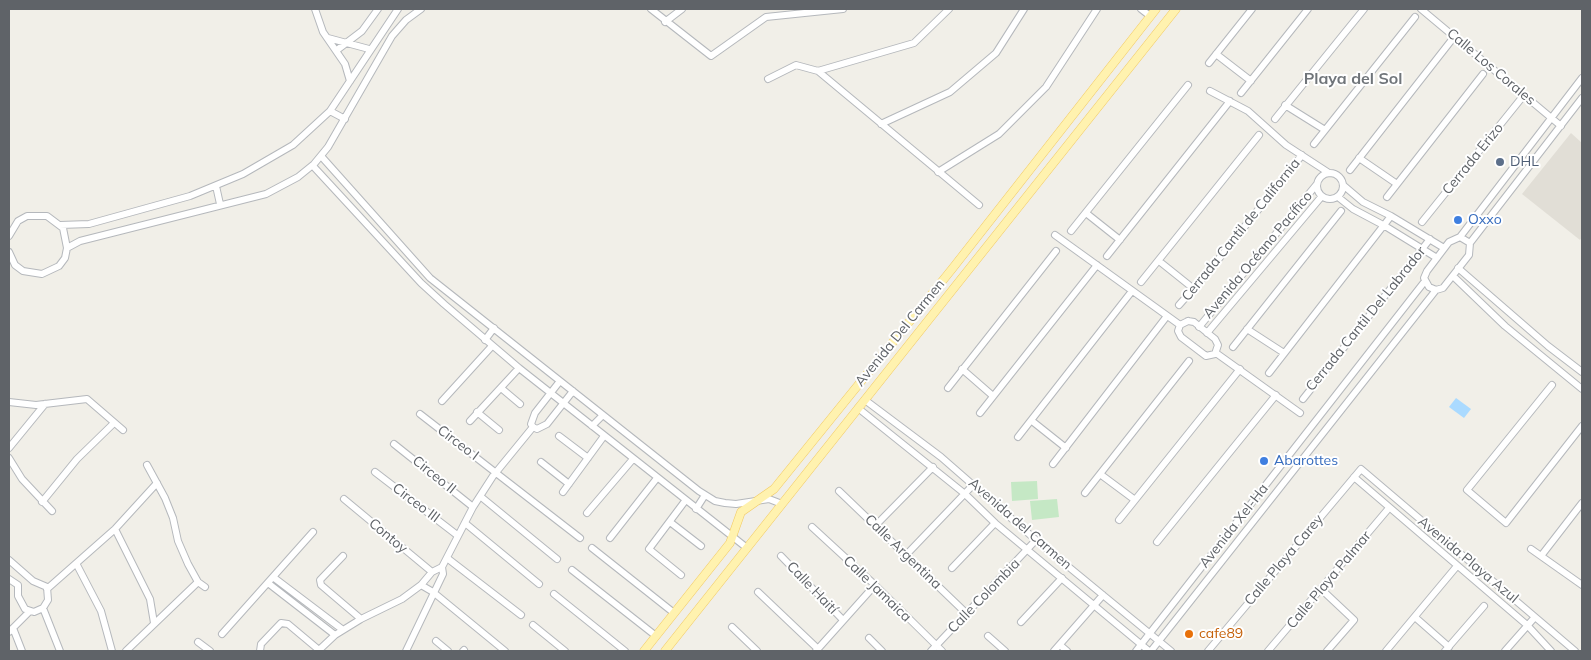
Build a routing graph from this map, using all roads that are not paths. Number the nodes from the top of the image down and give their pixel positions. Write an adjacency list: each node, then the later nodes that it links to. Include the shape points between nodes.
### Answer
1 (314, 9): 22 (street)
2 (378, 9): 23 (street, via 362,31)
3 (398, 9): 25 (street)
4 (421, 9): 45 (street, via 392,36)
5 (650, 9): 20 (street)
6 (682, 9): 20 (street)
7 (843, 9): 20 (street, via 766,17 711,56)
8 (949, 9): 30 (street, via 914,43)
9 (1024, 9): 47 (street, via 996,53 950,92)
10 (1097, 9): 59 (street, via 1046,87 999,134)
11 (1141, 9): 18 (street)
12 (1156, 9): 18 (main road, Avenida Del Carmen)
13 (1176, 9): 28 (main road, Avenida Del Carmen)
14 (1252, 9): 27 (street)
15 (1308, 9): 35 (street)
16 (1364, 9): 42 (street)
17 (1421, 9): 21 (street, Calle Los Corales)
18 (1150, 16): 24 (main road, Avenida Del Carmen)
19 (1415, 17): 49 (street)
20 (665, 22)
21 (1454, 37): 39 (street, Calle Los Corales); 55 (street)
22 (328, 38): 23 (street); 26 (street)
23 (344, 43): 25 (street); 26 (street)
24 (1127, 45): 28 (main road); 52 (main road, Avenida Del Carmen)
25 (369, 49): 34 (street)
26 (337, 50): 34 (street)
27 (1216, 54): 29 (street); 35 (street)
28 (1139, 55): 56 (main road, Avenida Del Carmen)
29 (1209, 63)
30 (818, 72): 33 (street, via 796,65); 47 (street)
31 (1482, 74): 62 (street)
32 (1582, 78): 44 (street)
33 (768, 79)
34 (350, 81): 43 (street)
35 (1251, 81): 38 (street)
36 (1188, 85): 73 (street)
37 (1210, 91): 41 (street)
38 (1241, 93)
39 (1524, 95): 44 (street, Calle Los Corales); 75 (street, Cerrada Erizo)
40 (1582, 98): 48 (street)
41 (1230, 101): 53 (street, via 1248,111); 82 (street)
42 (1285, 106): 46 (street); 49 (street)
43 (330, 111): 45 (street); 64 (street, via 293,145)
44 (1551, 118): 48 (street, Calle Los Corales); 65 (street)
45 (345, 119): 54 (street)
46 (1275, 119)
47 (882, 124): 59 (street)
48 (1561, 126): 69 (street)
49 (1325, 130): 51 (street)
50 (1259, 135): 93 (street)
51 (1314, 144)
52 (1040, 154): 56 (main road); 96 (main road, Avenida Del Carmen)
53 (1302, 155): 60 (street); 101 (street, Cerrada Cantil de California)
54 (321, 156): 57 (street); 112 (street, via 430,278)
55 (1360, 158): 58 (street); 62 (street)
56 (1053, 164): 97 (main road, Avenida Del Carmen)
57 (313, 166): 70 (street, via 281,188); 117 (street, via 424,286)
58 (1350, 170)
59 (938, 172): 71 (street)
60 (1329, 173): 61 (street, via 1321,176); 63 (street, via 1337,174)
61 (1317, 184): 66 (street); 111 (street, Avenida Océano Pacífico)
62 (1397, 184): 68 (street)
63 (1343, 185): 67 (street); 74 (street, via 1363,202)
64 (216, 186): 70 (street); 76 (street, via 89,224)
65 (1495, 191): 69 (street); 81 (street)
66 (1322, 196): 67 (street, via 1329,199); 115 (street, Avenida Océano Pacífico)
67 (1338, 197): 77 (street, via 1353,209)
68 (1387, 198)
69 (1504, 198): 84 (street)
70 (220, 204): 85 (street, via 80,241)
71 (979, 205)
72 (1341, 211): 113 (street)
73 (1086, 214): 78 (street); 82 (street)
74 (1392, 216): 77 (street); 83 (street)
75 (1422, 222)
76 (60, 225): 80 (street, via 47,216 27,216 18,221); 85 (street, via 67,238)
77 (1386, 226): 86 (street); 121 (street)
78 (1071, 231)
79 (1055, 235): 94 (street)
80 (9, 236)
81 (1460, 237): 84 (street); 87 (street, via 1452,239)
82 (1120, 240): 90 (street)
83 (1430, 240): 86 (street, Cerrada Cantil Del Labrador); 87 (street)
84 (1470, 243): 95 (street, Avenida Xel-Ha, via 1469,255)
85 (67, 248): 92 (street, via 59,266 42,274 23,271)
86 (1423, 248): 91 (street); 137 (street, Cerrada Cantil Del Labrador)
87 (1444, 248): 91 (street, Avenida Xel-Ha)
88 (1056, 251): 124 (street)
89 (9, 252): 92 (street)
90 (1107, 256)
91 (1437, 258): 99 (street, Avenida Xel-Ha, via 1425,274)
92 (10, 261)
93 (1159, 261): 100 (street); 101 (street)
94 (1097, 265): 102 (street); 136 (street)
95 (1458, 268): 98 (street, Avenida Xel-Ha); 104 (street)
96 (952, 269): 97 (main road, via 961,269); 191 (main road, Avenida Del Carmen, via 774,489)
97 (967, 274): 138 (main road, Avenida Del Carmen)
98 (1453, 276): 103 (street, Avenida Xel-Ha, via 1443,288); 107 (street)
99 (1425, 281): 103 (street); 105 (street, Avenida Xel-Ha)
100 (1141, 282)
101 (1194, 289): 106 (street, Cerrada Cantil de California)
102 (1132, 290): 109 (street); 151 (street)
103 (1436, 290): 108 (street, Avenida Xel-Ha)
104 (1490, 297): 107 (street); 114 (street)
105 (1411, 299): 108 (street); 268 (street, Avenida Xel-Ha)
106 (1179, 305)
107 (1483, 305): 116 (street)
108 (1421, 308): 274 (street, Avenida Xel-Ha)
109 (1167, 316): 110 (street); 165 (street)
110 (1180, 325): 111 (street, via 1188,321); 120 (street, via 1181,337 1203,354)
111 (1199, 327): 115 (street)
112 (494, 328): 117 (street); 128 (street)
113 (1247, 329): 119 (street); 121 (street)
114 (1528, 329): 116 (street); 126 (street)
115 (1207, 333): 120 (street, via 1217,342)
116 (1520, 338): 132 (street)
117 (485, 340): 118 (street)
118 (492, 346): 123 (street); 139 (street)
119 (1233, 347)
120 (1216, 353): 125 (street)
121 (1284, 353): 127 (street)
122 (1189, 360): 176 (street)
123 (519, 368): 130 (street); 134 (street)
124 (962, 369): 131 (street); 136 (street)
125 (1240, 369): 135 (street); 189 (street)
126 (1582, 372)
127 (1269, 373)
128 (560, 381): 133 (street); 134 (street)
129 (1552, 385): 154 (street, via 1467,490 1506,523)
130 (501, 388): 142 (street); 145 (street)
131 (948, 388)
132 (1582, 389)
133 (573, 391): 143 (street); 149 (street)
134 (550, 393): 143 (street); 155 (street, via 535,413)
135 (1276, 395): 147 (street); 213 (street)
136 (993, 396): 146 (street)
137 (1303, 398)
138 (865, 400): 144 (main road, Avenida Del Carmen); 158 (street, Avenida del Carmen)
139 (442, 401)
140 (9, 402): 141 (street)
141 (45, 404): 152 (street, via 87,399); 164 (street)
142 (520, 404)
143 (563, 404): 153 (street); 155 (street, via 546,424 536,429)
144 (858, 408): 162 (street, Avenida del Carmen); 193 (main road, Avenida Del Carmen)
145 (477, 412): 150 (street); 157 (street)
146 (980, 413)
147 (1300, 413)
148 (420, 414): 175 (street, Circeo I)
149 (603, 415): 153 (street); 187 (street)
150 (470, 421)
151 (1032, 421): 161 (street); 165 (street)
152 (114, 423): 156 (street); 192 (street, via 77,459)
153 (592, 426): 160 (street)
154 (1582, 426)
155 (533, 427): 175 (street)
156 (123, 430)
157 (499, 430)
158 (906, 430): 162 (street); 181 (street, Avenida del Carmen)
159 (559, 436): 167 (street)
160 (604, 436): 167 (street); 168 (street)
161 (1018, 437)
162 (899, 440): 172 (street, Avenida del Carmen)
163 (394, 444): 195 (street, Circeo II)
164 (9, 448)
165 (1066, 448): 170 (street)
166 (9, 458): 192 (street)
167 (588, 458): 180 (street)
168 (633, 459): 178 (street); 199 (street)
169 (541, 462): 180 (street)
170 (1053, 464)
171 (147, 465): 179 (street)
172 (933, 467): 185 (street, Avenida del Carmen); 204 (street)
173 (1360, 469): 177 (street, Calle Playa Carey); 256 (street, Avenida Playa Azul)
174 (376, 472): 208 (street, Circeo III)
175 (496, 472): 186 (street); 210 (street, Circeo I)
176 (1100, 474): 184 (street); 189 (street)
177 (1354, 477): 196 (street, Avenida Playa Azul); 304 (street, Calle Playa Carey)
178 (657, 478): 190 (street); 211 (street)
179 (157, 483): 206 (street); 236 (street, via 173,518 178,541)
180 (569, 484): 183 (street)
181 (974, 484): 185 (street); 212 (street, Avenida del Carmen)
182 (839, 491): 204 (street, Calle Argentina)
183 (562, 492)
184 (1084, 493)
185 (965, 494): 203 (street, Avenida del Carmen); 219 (street)
186 (480, 496): 195 (street); 224 (street)
187 (705, 496): 191 (street, via 725,503); 197 (street)
188 (344, 499): 231 (street, Contoy)
189 (1135, 500): 200 (street)
190 (686, 501): 197 (street); 201 (street)
191 (759, 501): 193 (street, via 769,499); 209 (main road, Avenida Del Carmen, via 741,512)
192 (42, 502): 198 (street)
193 (782, 504): 216 (main road, Avenida Del Carmen)
194 (1582, 504): 222 (street)
195 (473, 507): 202 (street)
196 (1389, 508): 227 (street, Avenida Playa Azul); 244 (street, Calle Playa Palmar)
197 (696, 509): 209 (street)
198 (52, 511)
199 (587, 513)
200 (1119, 520)
201 (670, 522): 214 (street); 232 (street, via 649,549)
202 (465, 523): 208 (street); 238 (street)
203 (995, 523): 218 (street, Avenida del Carmen); 229 (street)
204 (876, 525): 219 (street, Calle Argentina)
205 (812, 527): 241 (street, Calle Jamaica)
206 (116, 529): 226 (street); 261 (street, via 150,599)
207 (313, 532): 233 (street)
208 (457, 534): 223 (street)
209 (733, 536): 216 (street); 253 (main road, Avenida Del Carmen)
210 (580, 538)
211 (610, 538)
212 (1036, 540): 218 (street, Calle Colombia); 248 (street, Avenida del Carmen)
213 (1157, 542)
214 (701, 546)
215 (592, 548): 253 (street)
216 (748, 548): 294 (main road, Avenida Del Carmen)
217 (1531, 549): 222 (street)
218 (1027, 550): 234 (street, Avenida del Carmen); 254 (street, Calle Colombia)
219 (907, 554): 254 (street, Calle Argentina)
220 (343, 556): 258 (street, via 320,580 321,585)
221 (781, 556): 259 (street, Calle Haití)
222 (1542, 556): 239 (street)
223 (448, 558): 228 (street); 255 (street)
224 (557, 559)
225 (9, 560): 243 (street)
226 (77, 565): 243 (street); 283 (street, via 101,611)
227 (1457, 566): 257 (street); 262 (street, Avenida Playa Azul)
228 (442, 567): 231 (street); 245 (street, via 443,574)
229 (952, 568)
230 (572, 570): 270 (street)
231 (432, 572): 240 (street)
232 (681, 575)
233 (273, 577): 237 (street); 266 (street)
234 (1062, 578): 249 (street, Avenida del Carmen); 260 (street)
235 (9, 579): 252 (street, via 18,585 20,602)
236 (198, 582): 242 (street); 261 (street)
237 (268, 583): 267 (street); 269 (street)
238 (539, 584)
239 (1582, 584)
240 (421, 585): 245 (street); 258 (street, via 402,599)
241 (875, 585): 259 (street); 278 (street, Calle Jamaica)
242 (205, 587)
243 (47, 589): 251 (street, via 48,600)
244 (1320, 589): 305 (street, Calle Playa Palmar); 306 (street, via 1354,620)
245 (433, 592): 288 (street); 290 (street)
246 (758, 592): 280 (street)
247 (554, 594): 292 (street)
248 (1103, 595): 249 (street); 268 (street, Avenida del Carmen)
249 (1094, 605): 276 (street); 277 (street, Avenida del Carmen)
250 (1484, 606): 279 (street)
251 (43, 608): 252 (street); 282 (street)
252 (30, 611): 265 (street)
253 (674, 613): 270 (main road, Avenida Del Carmen)
254 (967, 614): 278 (street, Calle Colombia)
255 (521, 615)
256 (1535, 617): 262 (street); 310 (street, Avenida Playa Azul)
257 (1416, 618): 279 (street); 307 (street)
258 (361, 619): 266 (street)
259 (843, 620): 280 (street)
260 (1021, 622)
261 (154, 623): 284 (street)
262 (1527, 625): 308 (street); 309 (street, Avenida Playa Azul)
263 (533, 626): 291 (street)
264 (732, 627): 295 (street)
265 (11, 630): 281 (street)
266 (343, 630): 269 (street)
267 (222, 634)
268 (1150, 634): 274 (street, Avenida del Carmen); 277 (street, Avenida Xel-Ha)
269 (335, 635): 287 (street)
270 (656, 636): 293 (main road, Avenida Del Carmen)
271 (988, 636): 298 (street)
272 (869, 638): 296 (street)
273 (436, 641): 289 (street)
274 (1159, 641): 302 (street, Avenida Xel-Ha); 303 (street, Avenida del Carmen)
275 (198, 642): 285 (street)
276 (1060, 645): 299 (street); 300 (street)
277 (1141, 645): 301 (street, Avenida Xel-Ha); 302 (street, Avenida del Carmen)
278 (934, 649): 297 (street, Calle Jamaica)
279 (1447, 649)
280 (817, 650)
281 (22, 651)
282 (60, 651)
283 (112, 651)
284 (126, 651)
285 (210, 651)
286 (260, 651): 287 (street, via 261,644 281,623 288,624)
287 (319, 651)
288 (406, 651)
289 (448, 651)
290 (505, 651)
291 (565, 651)
292 (625, 651)
293 (644, 651)
294 (665, 651)
295 (757, 651)
296 (882, 651)
297 (942, 651)
298 (1005, 651)
299 (1054, 651)
300 (1066, 651)
301 (1136, 651)
302 (1150, 651)
303 (1171, 651)
304 (1208, 651)
305 (1268, 651)
306 (1328, 651)
307 (1386, 651)
308 (1505, 651)
309 (1551, 651)
310 (1575, 651)

